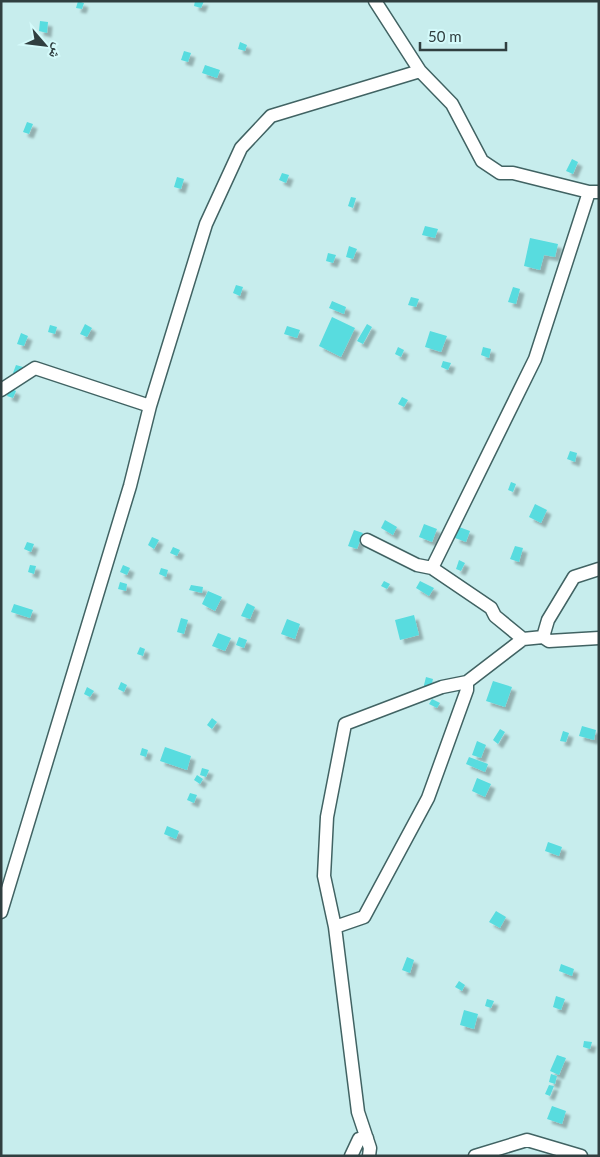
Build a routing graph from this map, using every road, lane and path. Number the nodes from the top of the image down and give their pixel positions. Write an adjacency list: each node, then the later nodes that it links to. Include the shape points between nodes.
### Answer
1 (376, 1): 2 (street)
2 (420, 71): 3 (street, via 452,104 482,161 500,173); 5 (street, via 272,116 241,148 206,224)
3 (594, 192): 7 (street, via 536,359)
4 (1, 390): 5 (street, via 36,368)
5 (150, 406): 13 (street, via 130,486)
6 (367, 540): 7 (street)
7 (432, 568): 11 (street, via 491,608 495,616)
8 (599, 569): 9 (street, via 574,577 548,620)
9 (543, 637): 10 (street, via 549,641); 11 (street)
10 (599, 638)
11 (523, 639): 12 (street)
12 (467, 682): 14 (street, via 467,690 428,798 364,917); 14 (street, via 442,687 345,724 327,816 324,876)
13 (1, 912)
14 (335, 926): 15 (street, via 358,1112)
15 (367, 1138): 16 (street, via 359,1139); 17 (street)
16 (351, 1156)
17 (369, 1156)
18 (475, 1156): 19 (street, via 527,1140)
19 (581, 1156)

